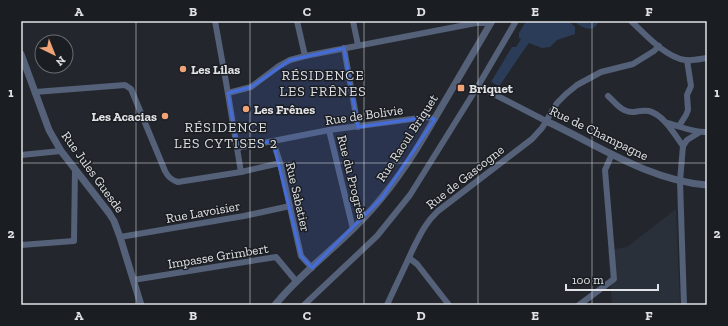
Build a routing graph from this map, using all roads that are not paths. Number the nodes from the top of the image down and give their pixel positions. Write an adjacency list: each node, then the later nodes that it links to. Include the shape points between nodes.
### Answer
1 (214, 21): 17 (street)
2 (297, 21): 11 (street)
3 (353, 21): 7 (street)
4 (516, 21): 15 (street)
5 (631, 21): 8 (street)
6 (491, 22): 7 (street); 19 (street, Rue Raoul Briquet)
7 (358, 45): 9 (street)
8 (659, 46): 13 (street, via 673,56); 20 (street, Rue de Gascogne, via 633,64 601,72 577,84 557,103)
9 (344, 48): 11 (street); 23 (street)
10 (21, 54): 14 (street, Rue Jules Guesde)
11 (305, 56): 17 (street, via 279,66 251,86)
12 (707, 58): 13 (street)
13 (687, 60): 22 (street, via 691,86 687,95 688,110)
14 (23, 67): 16 (street, Rue Jules Guesde)
15 (478, 86): 20 (street, Rue de Champagne); 47 (street, via 399,210 377,236)
16 (35, 92): 29 (street, Rue Jules Guesde, via 53,139); 34 (street, via 125,86 130,89 165,171 172,180 178,182)
17 (228, 93): 28 (street)
18 (608, 96): 21 (street, via 626,112 649,111)
19 (435, 118): 23 (street, Rue de Bolivie); 38 (street, Rue Raoul Briquet, via 398,177 373,209)
20 (546, 121): 30 (street, Rue de Champagne); 41 (street, Rue de Gascogne, via 532,139 429,219)
21 (667, 123): 22 (street); 27 (street)
22 (679, 126): 25 (street)
23 (358, 127): 24 (street, Rue de Bolivie)
24 (329, 130): 26 (street, Rue de Bolivie); 38 (street, Rue du Progrès)
25 (704, 132): 27 (street, via 687,140)
26 (273, 141): 28 (street); 32 (street, Rue Sabatier)
27 (684, 146): 35 (street)
28 (237, 148): 34 (street)
29 (62, 151): 31 (street); 33 (street, Rue Jules Guesde)
30 (612, 154): 35 (street, Rue de Champagne); 50 (street, via 605,170 614,279)
31 (21, 155)
32 (280, 164): 34 (street); 37 (street, Rue Sabatier)
33 (75, 169): 39 (street, Rue Jules Guesde, via 109,213); 40 (street, via 74,241)
34 (241, 172)
35 (680, 181): 36 (street, Rue de Champagne); 51 (street)
36 (707, 185)
37 (290, 206): 39 (street, Rue Lavoisier); 42 (street, Rue Sabatier, via 301,256)
38 (353, 229): 42 (street, Rue Raoul Briquet)
39 (120, 238): 43 (street, Rue Jules Guesde)
40 (21, 245)
41 (409, 258): 48 (street, Rue de Gascogne); 49 (street, via 417,264)
42 (312, 268): 44 (street, Rue Raoul Briquet)
43 (134, 280): 44 (street, Impasse Grimbert, via 276,257); 45 (street, Rue Jules Guesde)
44 (296, 281): 46 (street, Rue Raoul Briquet)
45 (141, 305)
46 (275, 305)
47 (304, 305)
48 (387, 305)
49 (449, 305)
50 (579, 305)
51 (684, 305)

